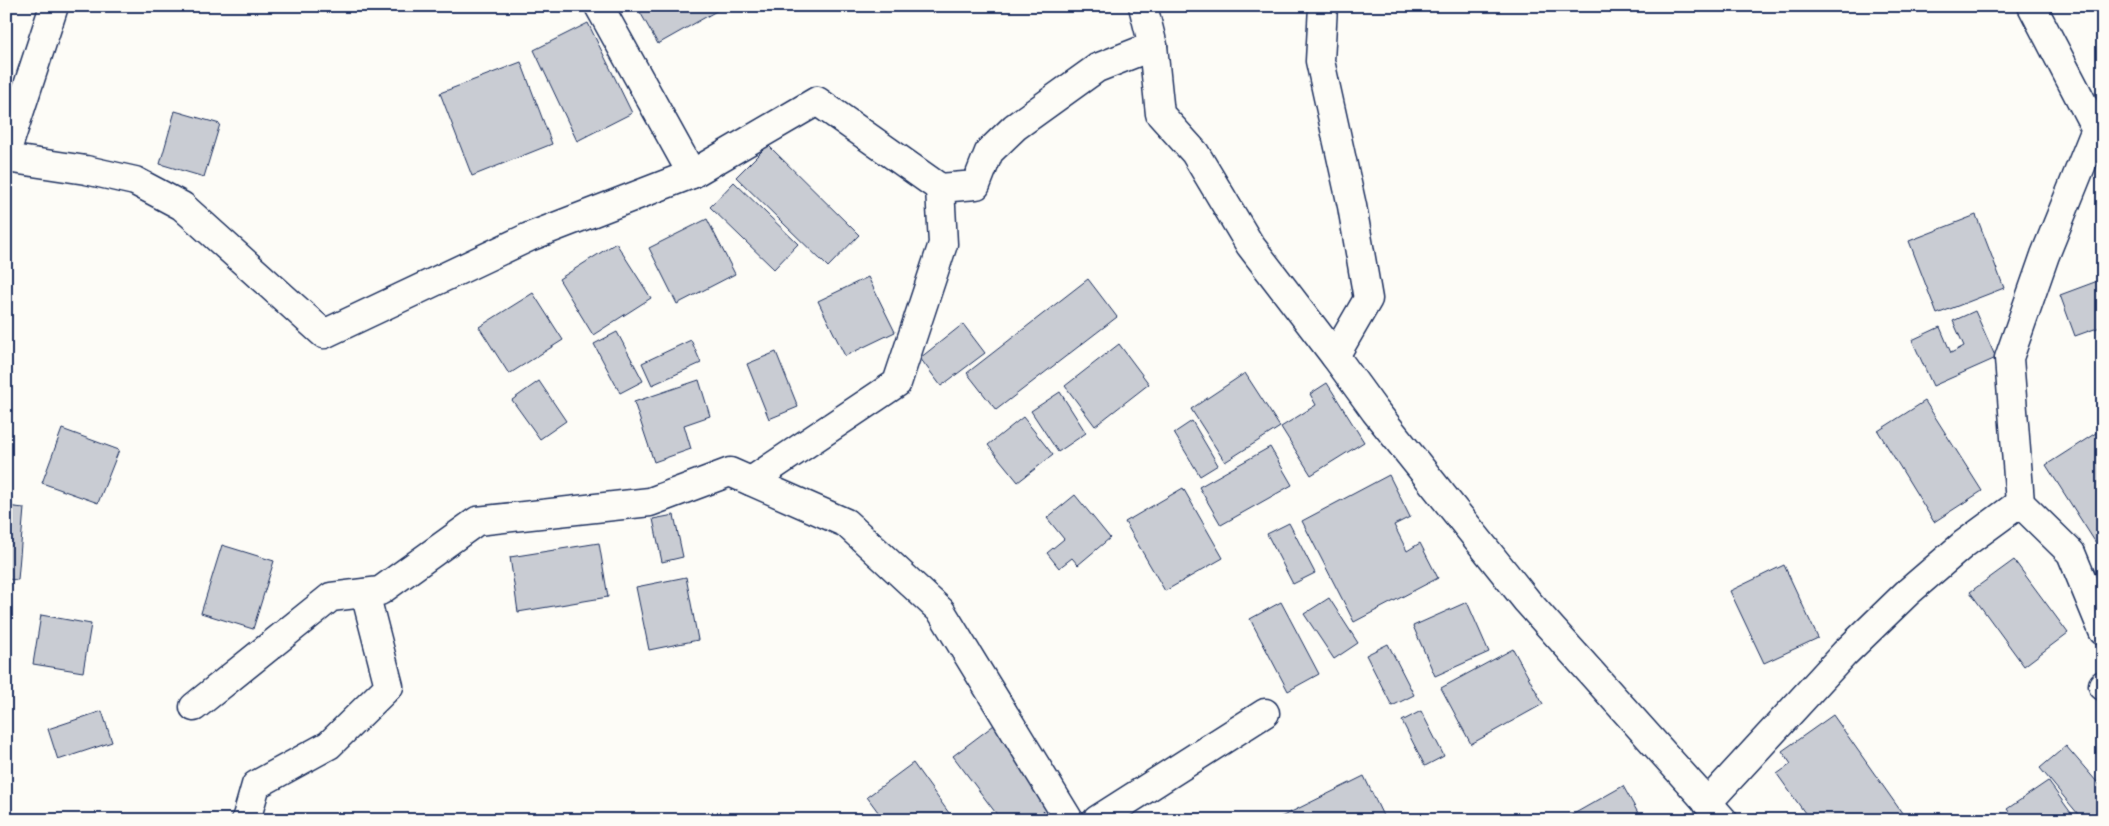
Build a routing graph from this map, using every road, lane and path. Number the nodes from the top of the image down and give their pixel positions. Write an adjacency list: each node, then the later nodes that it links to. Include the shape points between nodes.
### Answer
1 (54, 6): 7 (street)
2 (599, 6): 9 (street)
3 (1143, 6): 6 (street)
4 (1323, 6): 11 (street, via 1320,61 1352,206 1368,299)
5 (2032, 6): 13 (street, via 2096,129 2045,255 2009,358)
6 (1153, 46): 10 (street, via 1097,68 1015,127 989,152 976,185); 11 (street, via 1160,114 1195,152 1250,245)
7 (6, 153)
8 (6, 158): 9 (street, via 135,180 182,206 324,334 529,237)
9 (692, 174): 10 (street, via 817,101)
10 (940, 188): 12 (street, via 943,244 897,384)
11 (1335, 356): 18 (street, via 1374,411 1527,601)
12 (751, 481): 14 (street, via 730,472 650,502 477,521 380,591); 20 (street, via 846,523 941,611)
13 (2020, 503): 15 (street, via 2071,552); 18 (street, via 1964,544 1851,646)
14 (366, 593): 16 (street, via 331,597); 19 (street, via 389,686 329,746 256,785)
15 (2103, 631)
16 (194, 707)
17 (1265, 713): 21 (street)
18 (1715, 811)
19 (246, 820)
20 (1069, 820)
21 (1097, 820)

